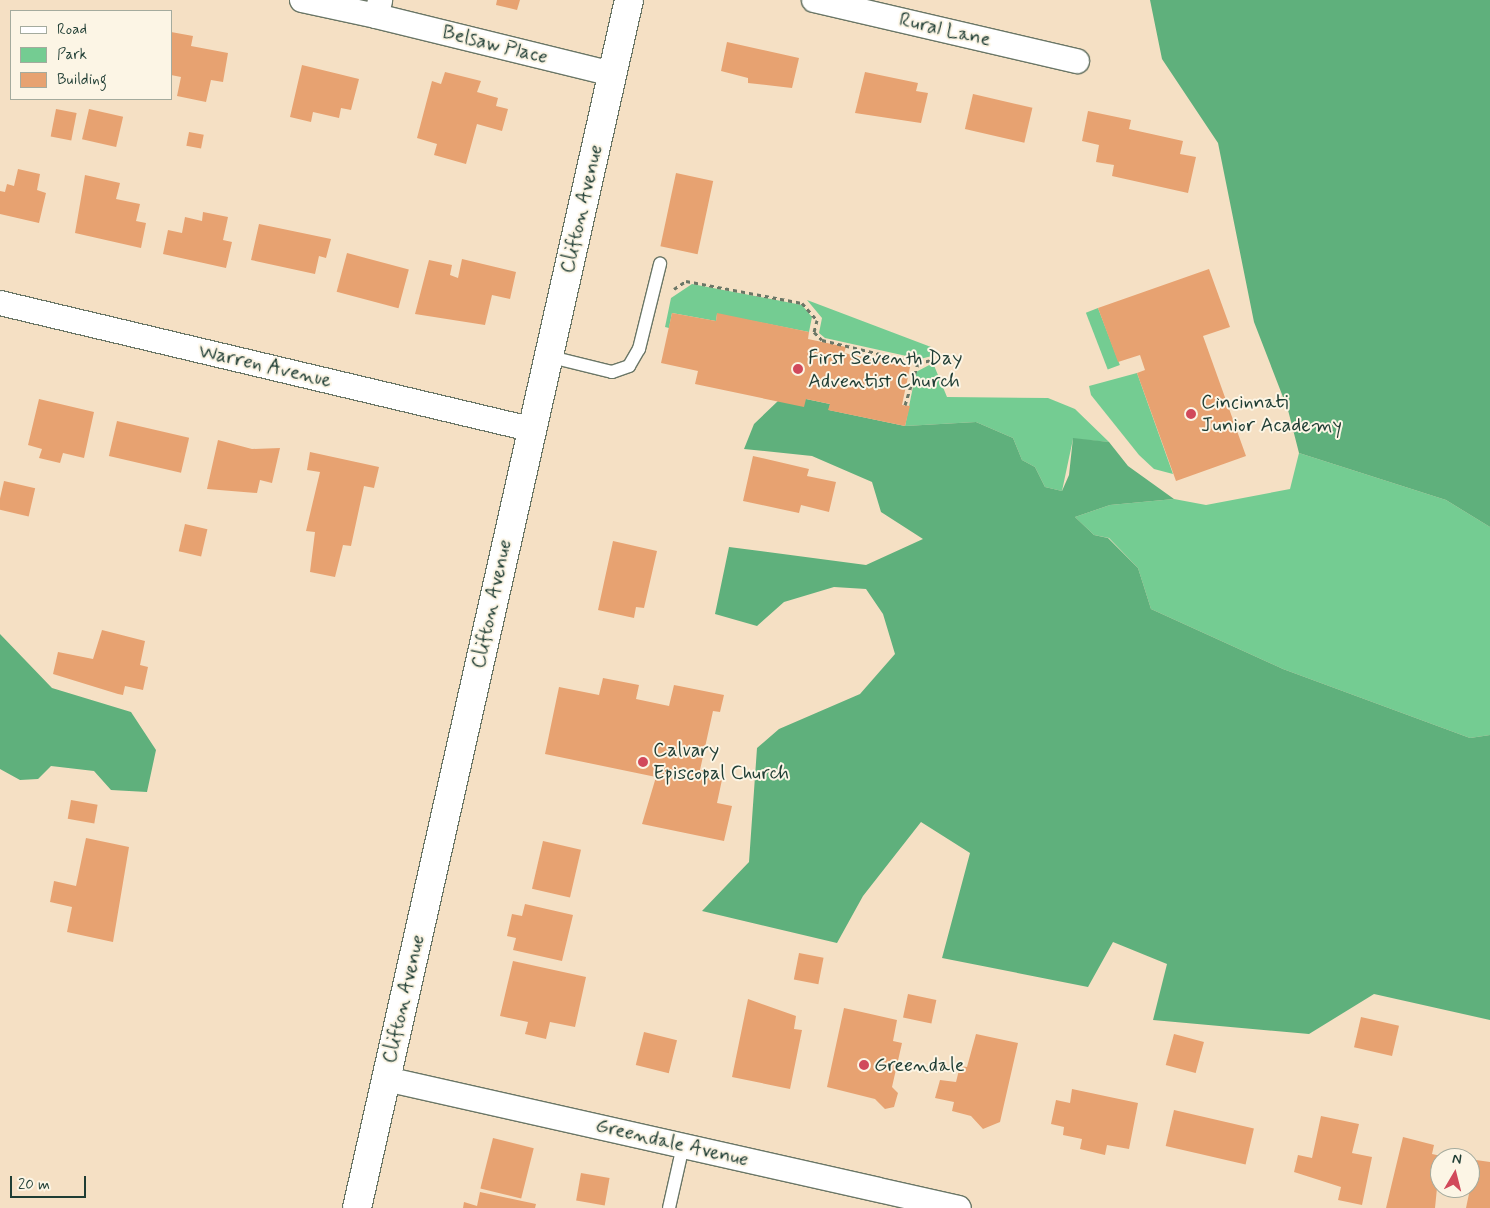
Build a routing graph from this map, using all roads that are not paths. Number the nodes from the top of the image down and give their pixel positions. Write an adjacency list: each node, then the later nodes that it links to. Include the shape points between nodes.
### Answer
1 (302, 0): 4 (street, Belsaw Place)
2 (629, 0): 6 (main road, Clifton Avenue)
3 (814, 0): 5 (street, Rural Lane)
4 (378, 8): 6 (street, Belsaw Place)
5 (1076, 60)
6 (613, 74): 9 (main road, Clifton Avenue)
7 (660, 264): 9 (lane, via 639,350 629,366 612,372)
8 (0, 303): 10 (street, Warren Avenue)
9 (547, 356): 10 (main road, Clifton Avenue)
10 (530, 429): 11 (main road, Clifton Avenue)
11 (386, 1079): 12 (street, Greendale Avenue); 13 (main road, Clifton Avenue)
12 (683, 1146): 14 (lane); 15 (street, Greendale Avenue)
13 (357, 1208)
14 (669, 1208)
15 (959, 1208)

